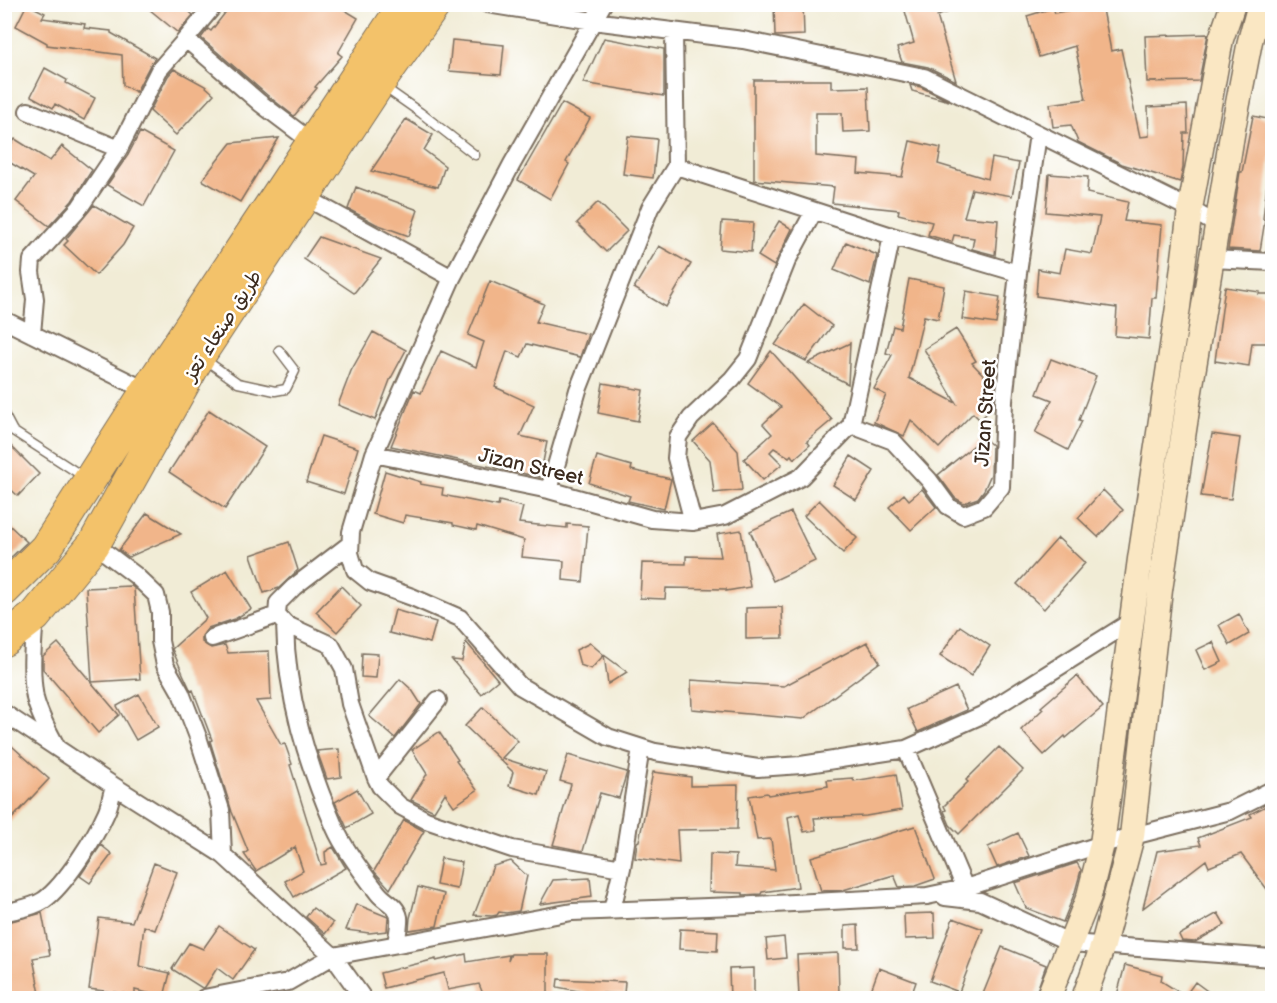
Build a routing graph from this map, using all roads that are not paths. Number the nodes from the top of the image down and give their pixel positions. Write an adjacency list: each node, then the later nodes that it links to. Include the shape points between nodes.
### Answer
1 (214, 4): 10 (street)
2 (405, 4): 14 (highway, طريق صنعاء تعز)
3 (435, 4): 11 (highway, طريق صنعاء تعز)
4 (487, 4): 8 (street)
5 (603, 4): 8 (street)
6 (1233, 4): 19 (street, via 1221,39)
7 (1260, 4): 21 (street)
8 (593, 21): 9 (street); 26 (street)
9 (674, 31): 13 (street, via 743,40 924,77); 17 (street)
10 (186, 39): 14 (street); 15 (street, via 159,70)
11 (379, 83): 16 (lane); 18 (highway, طريق صنعاء تعز)
12 (28, 111): 15 (street)
13 (1038, 134): 19 (street); 25 (street, Jizan Street)
14 (313, 143): 31 (highway, طريق صنعاء تعز)
15 (119, 149): 28 (street, via 80,207 32,260)
16 (475, 155)
17 (676, 166): 20 (street); 36 (street, via 650,208 578,390)
18 (305, 197): 26 (street); 30 (highway, طريق صنعاء تعز)
19 (1190, 209): 21 (street); 43 (street)
20 (814, 211): 22 (street); 37 (street, via 787,261 748,359 678,436 676,458)
21 (1217, 225): 23 (street)
22 (892, 236): 25 (street); 33 (street)
23 (1212, 259): 24 (street); 54 (street, via 1160,590)
24 (1272, 262)
25 (1018, 273): 33 (street, Jizan Street, via 1004,401 1001,487 984,507 963,515 948,506 892,441)
26 (452, 278): 34 (street)
27 (4, 320): 28 (street)
28 (32, 334): 31 (street)
29 (279, 350): 30 (lane, via 296,371 286,389 238,383)
30 (199, 356): 38 (highway, طريق صنعاء تعز)
31 (147, 391): 35 (highway, طريق صنعاء تعز)
32 (4, 414): 35 (lane, via 13,431)
33 (851, 424): 37 (street, Jizan Street, via 801,477 725,516)
34 (374, 454): 36 (street, Jizan Street); 39 (street)
35 (90, 480): 40 (highway, طريق صنعاء تعز, via 46,548)
36 (549, 490): 37 (street, Jizan Street, via 652,519)
37 (693, 522)
38 (94, 544): 41 (highway, طريق صنعاء تعز); 56 (street, via 156,595 165,665 194,726 221,810)
39 (350, 544): 42 (street, via 294,586 278,603); 48 (street, via 355,570 369,582 459,618 520,686 608,737)
40 (4, 590)
41 (35, 616): 45 (highway, طريق صنعاء تعز); 49 (street, via 35,697)
42 (281, 620): 44 (street); 51 (street, via 331,645 344,669 350,704); 63 (street, via 302,741 336,831 380,896 395,907 399,918)
43 (1132, 621): 50 (street, via 982,715); 55 (street)
44 (213, 638)
45 (4, 640)
46 (438, 700): 51 (street)
47 (4, 713): 49 (street)
48 (640, 748): 50 (street, via 758,768); 57 (street)
49 (58, 749): 52 (street)
50 (906, 749): 58 (street)
51 (376, 778): 57 (street, via 400,806 426,820 512,849)
52 (114, 786): 56 (street); 61 (street, via 98,830 59,885 31,906)
53 (1272, 790): 54 (street, via 1230,811)
54 (1132, 836): 55 (street); 64 (street)
55 (1102, 844): 58 (street); 62 (street, via 1089,896)
56 (223, 855): 65 (street)
57 (622, 868): 60 (street)
58 (965, 888): 59 (street)
59 (927, 896): 60 (street); 62 (street, via 980,901)
60 (612, 910): 63 (street, via 572,912)
61 (4, 912)
62 (1071, 943): 64 (street); 70 (street)
63 (396, 944): 65 (street)
64 (1103, 945): 66 (street); 71 (street)
65 (333, 956): 67 (street, via 288,982); 69 (street)
66 (1272, 958)
67 (233, 996): 68 (street)
68 (204, 999)
69 (363, 999)
70 (1048, 999)
71 (1084, 999)

